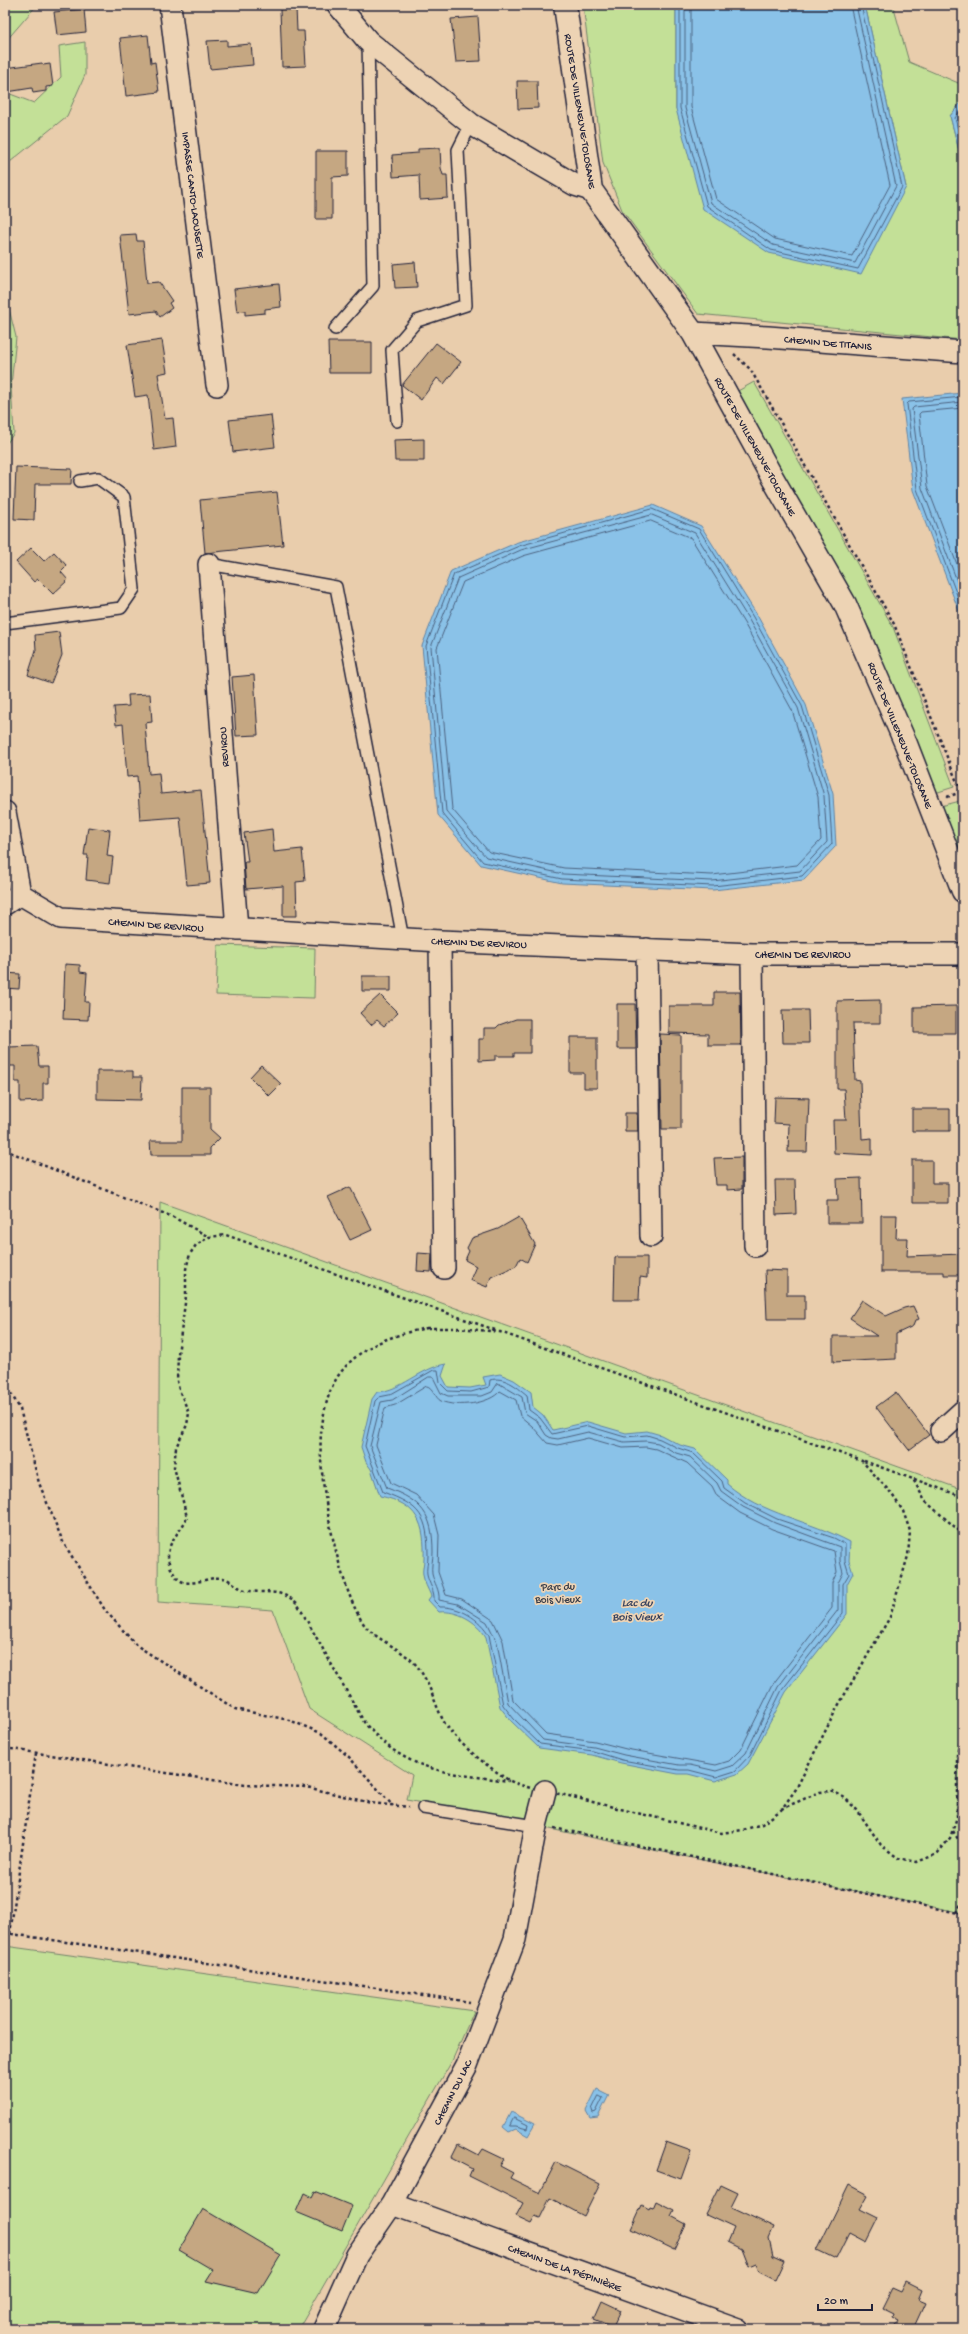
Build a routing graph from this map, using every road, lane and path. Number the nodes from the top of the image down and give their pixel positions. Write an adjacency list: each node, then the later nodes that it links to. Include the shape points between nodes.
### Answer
1 (170, 5): 10 (street, IMPASSE CANTO-LAOUSETTE)
2 (338, 5): 4 (street)
3 (566, 5): 6 (street, ROUTE DE VILLENEUVE-TOLOSANE)
4 (368, 41): 5 (street); 7 (lane, via 373,286)
5 (471, 124): 6 (street, via 575,185); 11 (lane, via 458,150 466,305 417,321 392,350)
6 (591, 190): 8 (street, ROUTE DE VILLENEUVE-TOLOSANE)
7 (335, 329)
8 (704, 334): 9 (street, CHEMIN DE TITANIS); 15 (path, via 750,369 810,470 894,624); 17 (street, ROUTE DE VILLENEUVE-TOLOSANE, via 772,477 845,604 906,744)
9 (963, 352)
10 (217, 385)
11 (396, 421)
12 (80, 481): 14 (lane, via 98,478 124,497 134,589 121,608)
13 (209, 564): 19 (street, REVIROU); 20 (lane, via 336,587)
14 (5, 624)
15 (961, 792)
16 (5, 812): 18 (street)
17 (963, 891)
18 (12, 899): 19 (street, CHEMIN DE REVIROU, via 61,918)
19 (237, 929): 20 (street, CHEMIN DE REVIROU)
20 (403, 939): 21 (street, CHEMIN DE REVIROU)
21 (440, 941): 22 (street, CHEMIN DE REVIROU); 29 (street)
22 (647, 949): 23 (street, CHEMIN DE REVIROU); 26 (street)
23 (752, 954): 24 (street, CHEMIN DE REVIROU); 28 (street)
24 (963, 954)
25 (5, 1150): 27 (path, via 173,1217)
26 (651, 1236)
27 (209, 1237): 30 (path, via 226,1235); 41 (path, via 196,1245 190,1254 186,1269 186,1296 177,1381 178,1390 190,1413 176,1447 174,1468 187,1517 170,1543 169,1564 174,1574 180,1581 192,1584 224,1578 244,1590 276,1592 288,1596 297,1603 364,1722 386,1746 403,1758 431,1769)
28 (755, 1246)
29 (444, 1268)
30 (500, 1332): 34 (path); 41 (path, via 426,1328 403,1333 358,1354 337,1377 326,1402 321,1436 324,1485 340,1570 367,1627 416,1665 431,1689 443,1720 456,1738)
31 (5, 1383): 43 (path, via 20,1409 39,1482 63,1542 105,1610 136,1645 235,1709 289,1720 322,1733 349,1757)
32 (963, 1410): 33 (street)
33 (941, 1431)
34 (862, 1461): 35 (path); 45 (path, via 891,1493 903,1511 910,1531 908,1556 890,1617 838,1706 796,1789)
35 (913, 1479): 36 (path); 37 (path, via 924,1501)
36 (963, 1497)
37 (963, 1534)
38 (963, 1732): 47 (path, via 957,1754 957,1816)
39 (5, 1748): 40 (path)
40 (36, 1753): 43 (path, via 245,1785 306,1787 326,1790 349,1799); 53 (path)
41 (509, 1781): 42 (path)
42 (545, 1791): 45 (path, via 721,1833 762,1824); 46 (street, CHEMIN DU LAC)
43 (393, 1806): 44 (path)
44 (423, 1808): 46 (lane)
45 (781, 1810): 47 (path, via 820,1792 833,1791 857,1810 881,1845 898,1858 917,1862 937,1854)
46 (536, 1826): 50 (path); 54 (street, CHEMIN DU LAC, via 515,1939)
47 (953, 1831): 48 (path)
48 (963, 1847)
49 (963, 1899): 50 (path)
50 (957, 1913): 51 (path)
51 (963, 1914)
52 (5, 1933): 53 (path)
53 (10, 1934): 54 (path)
54 (489, 2004): 55 (street, CHEMIN DU LAC, via 467,2066)
55 (392, 2204): 56 (street, CHEMIN DU LAC, via 357,2255); 57 (street, CHEMIN DE LA PÉPINIÈRE)
56 (324, 2329)
57 (738, 2329)

